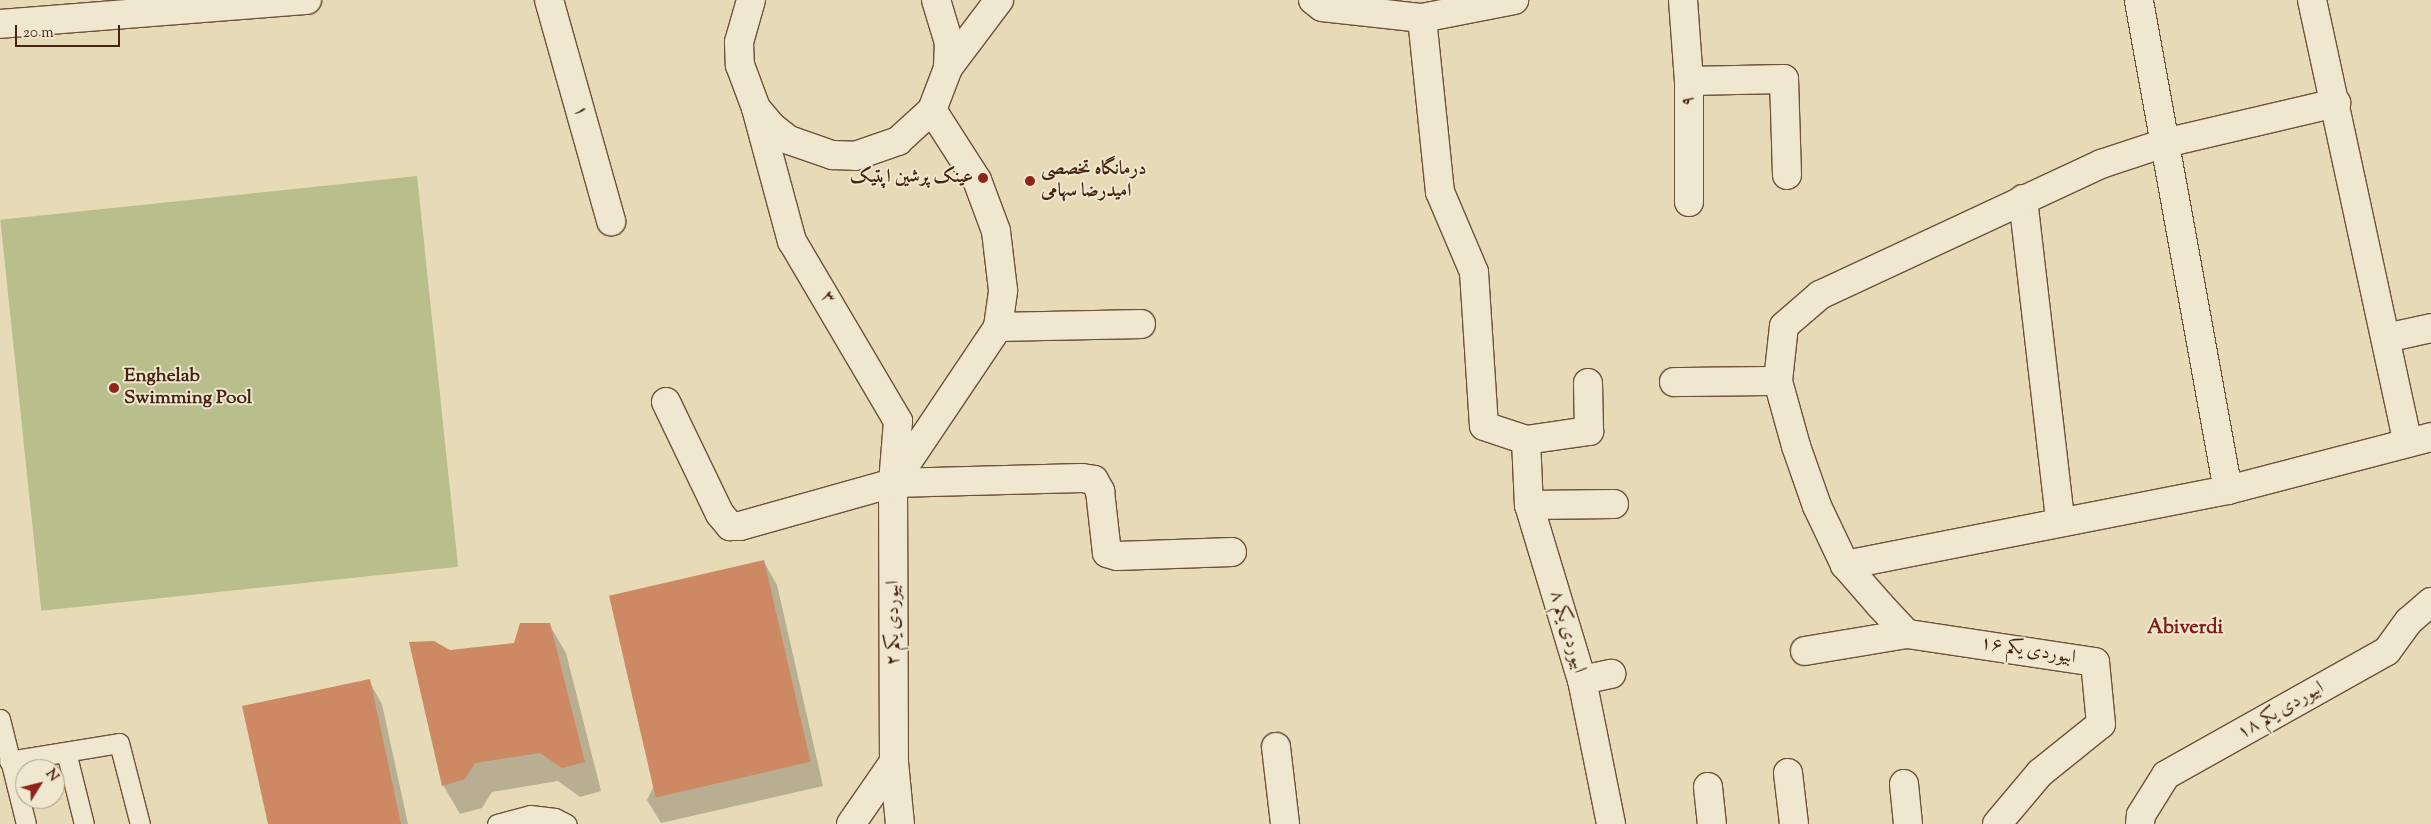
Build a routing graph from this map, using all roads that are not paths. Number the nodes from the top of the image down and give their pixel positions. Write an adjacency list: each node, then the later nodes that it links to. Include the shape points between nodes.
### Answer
1 (307, 0): 12 (street)
2 (549, 0): 22 (street, ۱)
3 (751, 0): 16 (street, via 743,20 739,58 746,88)
4 (936, 0): 13 (street, via 949,43)
5 (999, 0): 13 (street)
6 (1313, 0): 11 (street, via 1322,7)
7 (1514, 0): 11 (street)
8 (1683, 0): 14 (street, ۹)
9 (2312, 0): 15 (street)
10 (2139, 2): 18 (street)
11 (1422, 18): 31 (street, via 1440,192 1474,272 1484,426)
12 (0, 24)
13 (948, 68): 17 (street)
14 (1689, 81): 19 (street, via 1784,79); 21 (street, ۹)
15 (2336, 103): 18 (street); 26 (street)
16 (756, 108): 17 (street, via 789,140 832,155 855,156 898,141); 33 (street, ۳, via 792,241 898,421)
17 (932, 110): 24 (street, via 978,180 996,232 1003,290)
18 (2165, 142): 20 (street, via 2101,164); 34 (street)
19 (1786, 175)
20 (2023, 198): 27 (street, via 1820,295 1784,326); 37 (street)
21 (1689, 202)
22 (612, 222)
23 (1141, 324): 24 (street)
24 (998, 327): 33 (street)
25 (2431, 328): 26 (street)
26 (2386, 338): 32 (street)
27 (1778, 381): 28 (street); 39 (street, via 1817,506)
28 (1674, 382)
29 (1588, 383): 31 (street, via 1589,431)
30 (666, 402): 33 (street, via 720,514 730,526 740,526)
31 (1526, 440): 36 (street, ۸ ابیوردی یکم)
32 (2419, 440): 34 (street)
33 (893, 483): 38 (street, via 1094,480 1100,490 1107,553 1117,556); 49 (street, ۲ ابیوردی یکم)
34 (2228, 490): 37 (street)
35 (1614, 504): 36 (street)
36 (1529, 505): 44 (street, ۸ ابیوردی یکم)
37 (2060, 521): 39 (street)
38 (1232, 552)
39 (1845, 564): 41 (street)
40 (2431, 602): 66 (street, ۱۸ ابیوردی یکم, via 2409,621 2387,651 2166,775 2141,815)
41 (1907, 634): 42 (street); 65 (street, ۱۶ ابیوردی یکم, via 2095,662 2101,724 2040,773)
42 (1805, 651)
43 (1610, 674): 44 (street)
44 (1582, 680): 61 (street, ۸ ابیوردی یکم)
45 (0, 719): 48 (lane)
46 (1276, 747): 60 (street)
47 (66, 752): 48 (lane); 54 (lane); 55 (lane, via 120,743)
48 (9, 761): 53 (lane)
49 (894, 762): 58 (street); 59 (street, ۲ ابیوردی یکم)
50 (1788, 773): 63 (street)
51 (1904, 784): 64 (street)
52 (1708, 787): 62 (street)
53 (26, 824)
54 (84, 824)
55 (140, 824)
56 (497, 824): 57 (lane, via 530,815 555,818)
57 (568, 824)
58 (851, 824)
59 (900, 824)
60 (1285, 824)
61 (1611, 824)
62 (1712, 824)
63 (1794, 824)
64 (1908, 824)
65 (1997, 824)
66 (2140, 824)

